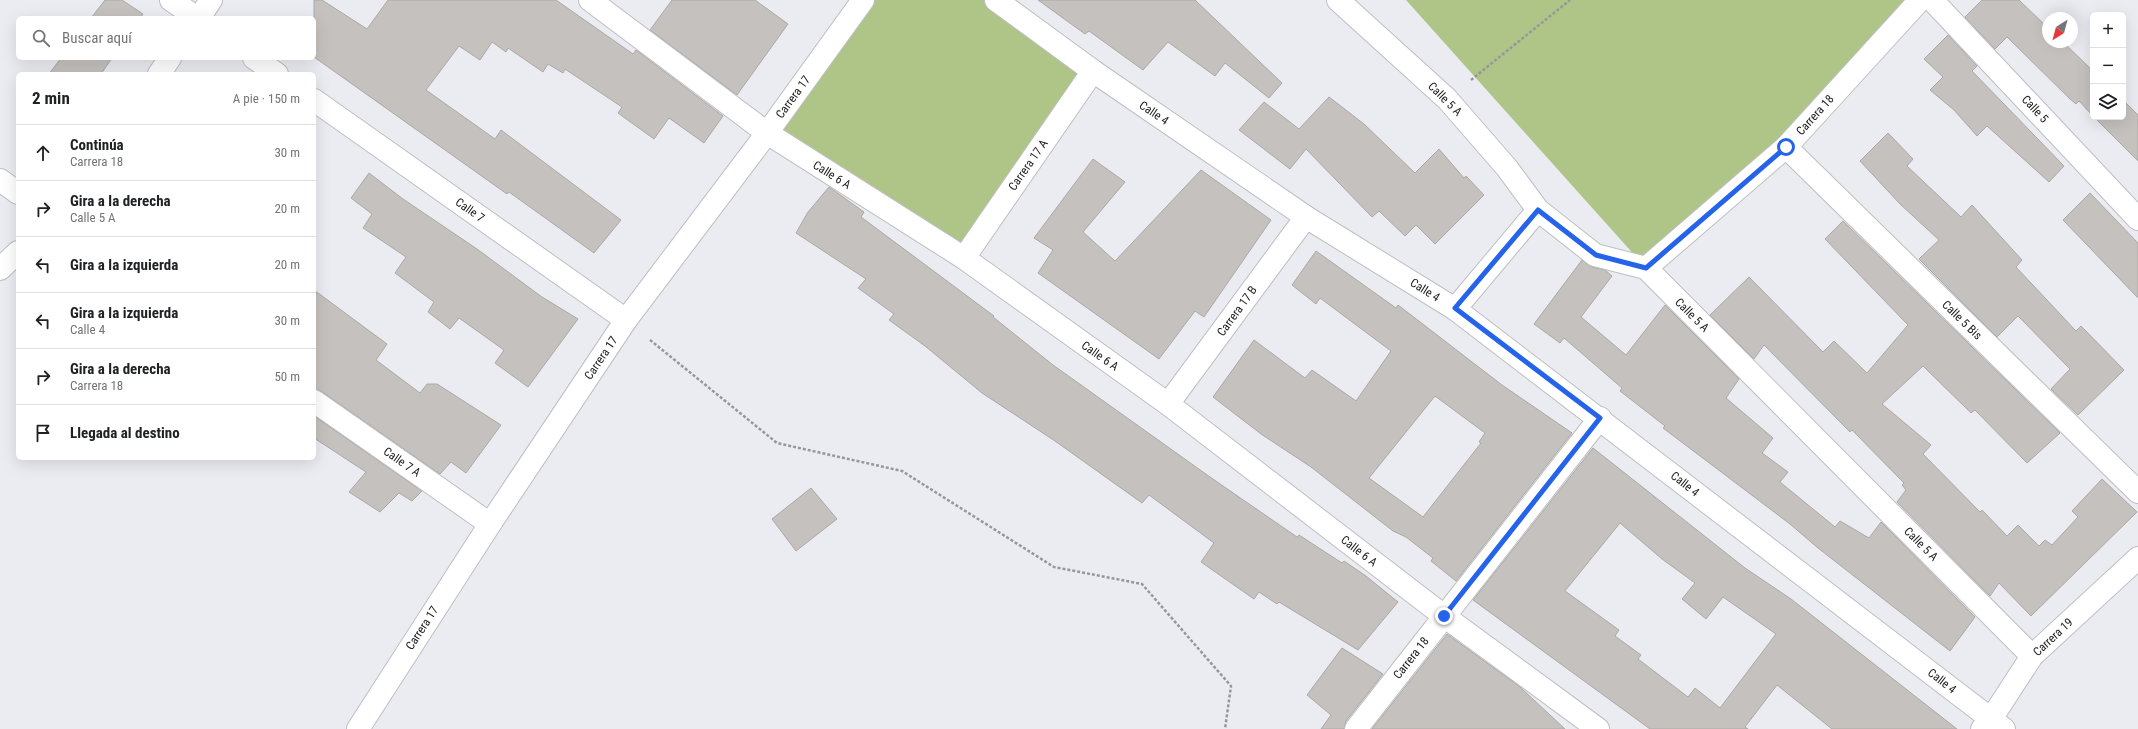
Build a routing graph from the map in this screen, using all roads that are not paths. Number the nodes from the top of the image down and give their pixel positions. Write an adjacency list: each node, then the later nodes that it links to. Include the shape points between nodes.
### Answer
1 (172, 0): 9 (street)
2 (211, 0): 10 (street)
3 (590, 0): 17 (street, Calle 6 A)
4 (863, 0): 17 (street, Carrera 17)
5 (996, 0): 13 (street, Calle 4)
6 (1338, 0): 21 (street, Calle 5 A, via 1447,99 1507,168)
7 (1920, 0): 18 (street, Carrera 18)
8 (1932, 0): 23 (street, Calle 5)
9 (195, 16)
10 (199, 16)
11 (169, 60): 14 (street)
12 (257, 60): 15 (street)
13 (1093, 71): 22 (street, Calle 4); 25 (street, Carrera 17 A)
14 (160, 72)
15 (274, 72)
16 (316, 101): 29 (street, Calle 7)
17 (767, 133): 25 (street, Calle 6 A); 29 (street, Carrera 17)
18 (1786, 147): 26 (street, Carrera 18); 33 (street, Calle 5 Bis)
19 (0, 180): 20 (street)
20 (16, 192)
21 (1538, 210): 26 (street, Calle 5 A, via 1596,255); 28 (street)
22 (1306, 217): 28 (street, Calle 4); 31 (street, Carrera 17 B)
23 (2138, 219)
24 (16, 254): 27 (street)
25 (964, 258): 31 (street, Calle 6 A)
26 (1646, 268): 37 (street, Calle 5 A)
27 (0, 269)
28 (1455, 308): 32 (street, Calle 4)
29 (626, 320): 34 (street, Carrera 17)
30 (316, 402): 34 (street, Calle 7 A)
31 (1168, 404): 36 (street, Calle 6 A)
32 (1600, 418): 36 (street, Carrera 18); 38 (street, Calle 4)
33 (2138, 492)
34 (490, 524): 39 (street, Carrera 17)
35 (2138, 558): 37 (street, Carrera 19)
36 (1444, 616): 40 (street, Carrera 18); 41 (street, Calle 6 A)
37 (2032, 656): 38 (street, Carrera 19)
38 (1992, 726)
39 (358, 729)
40 (1356, 729)
41 (1598, 729)

